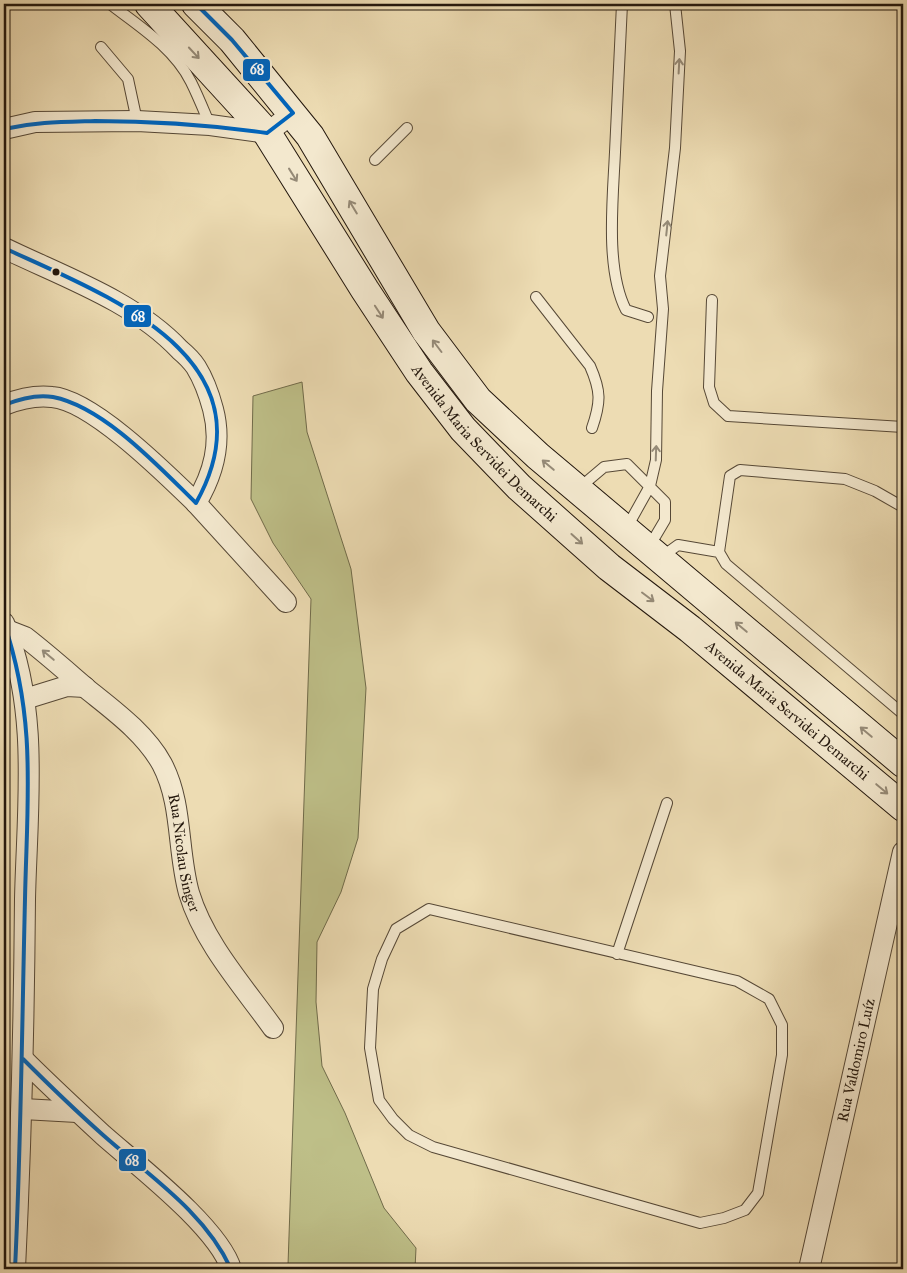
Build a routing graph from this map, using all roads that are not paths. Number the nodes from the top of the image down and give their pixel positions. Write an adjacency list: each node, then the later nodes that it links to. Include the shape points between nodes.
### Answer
1 (110, 4): 9 (lane, via 163,45 176,60 190,80)
2 (149, 4): 12 (main road, Avenida Maria Servidei Demarchi, one-way to 12)
3 (196, 4): 7 (main road, Avenida Maria Servidei Demarchi, via 232,40)
4 (622, 4): 17 (lane, via 613,217 615,275 618,295 626,310)
5 (675, 4): 21 (lane, one-way to 5, via 656,460 663,309 660,276 667,232 680,51)
6 (101, 47): 8 (lane, via 128,78)
7 (293, 114): 12 (street); 22 (main road, Avenida Maria Servidei Demarchi, one-way to 7, via 478,400 432,339 310,136)
8 (137, 121): 9 (street); 11 (street, via 35,122)
9 (210, 125): 12 (street)
10 (407, 128): 13 (lane)
11 (4, 129)
12 (268, 133): 35 (main road, Avenida Maria Servidei Demarchi, one-way to 35, via 419,372 463,429 519,487 609,567 690,629)
13 (375, 160)
14 (4, 248): 23 (street, via 132,310 166,335 195,365 208,392 218,444 213,467)
15 (536, 298): 20 (lane, via 590,366 596,379 600,393)
16 (712, 300): 19 (lane, via 709,387 714,403 728,416)
17 (648, 317)
18 (4, 405): 23 (street, via 29,398 53,397 75,405 133,445)
19 (903, 427)
20 (592, 428)
21 (650, 486): 22 (lane, via 627,464 604,467); 25 (lane); 27 (lane, via 665,502 666,514)
22 (577, 490): 25 (main road, Avenida Maria Servidei Demarchi)
23 (196, 502): 28 (street)
24 (903, 507): 26 (lane, via 845,479 740,470 730,476)
25 (625, 530): 27 (main road, Avenida Maria Servidei Demarchi)
26 (719, 552): 27 (lane, via 678,545); 32 (lane, via 726,564)
27 (654, 554): 33 (main road, Avenida Maria Servidei Demarchi, one-way to 27)
28 (286, 602)
29 (5, 627): 30 (street, Rua Nicolau Singer, one-way to 29, via 25,637); 31 (street)
30 (85, 687): 31 (street, via 67,686); 38 (street, Rua Nicolau Singer, via 133,729 161,762 176,805 184,873 198,916 217,949)
31 (26, 699): 39 (street)
32 (903, 714)
33 (903, 763)
34 (667, 803): 37 (lane)
35 (903, 807)
36 (903, 852): 44 (street, Rua Valdomiro Luíz)
37 (617, 954): 37 (lane, via 429,909 396,929 382,959 373,990 370,1048 379,1100 409,1135 433,1147 700,1223 745,1210 758,1193 782,1055 782,1025 769,999 737,981)
38 (273, 1028)
39 (23, 1059): 40 (street); 41 (street)
40 (23, 1108): 41 (street); 42 (street)
41 (77, 1112): 43 (street, via 193,1216 223,1251)
42 (15, 1269)
43 (230, 1269)
44 (809, 1269)

